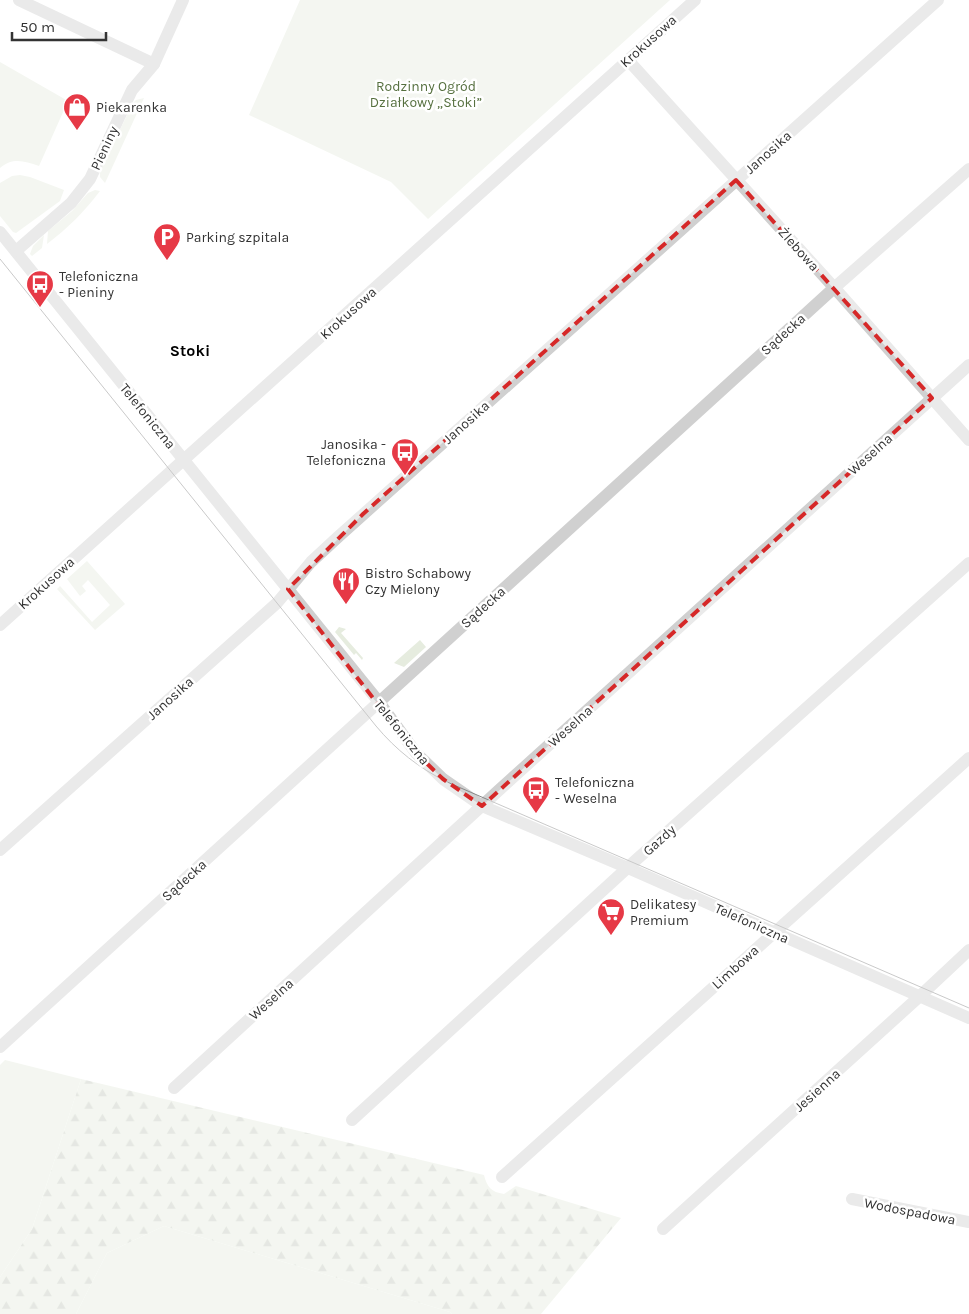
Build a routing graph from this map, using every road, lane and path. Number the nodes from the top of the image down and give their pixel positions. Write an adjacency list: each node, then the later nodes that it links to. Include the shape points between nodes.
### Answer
1 (19, 0): 6 (street)
2 (183, 0): 6 (street, Pieniny)
3 (695, 0): 5 (street, Krokusowa)
4 (938, 0): 8 (street, Janosika)
5 (628, 60): 8 (street, Żlebowa); 15 (street, Krokusowa)
6 (154, 64): 10 (street, Pieniny, via 132,90 81,192)
7 (969, 169): 11 (street, Sądecka)
8 (736, 180): 11 (street, Żlebowa); 17 (street, Janosika, via 338,537)
9 (0, 232): 10 (street, Telefoniczna)
10 (16, 251): 15 (street, Telefoniczna)
11 (834, 288): 13 (street, Żlebowa); 19 (street, Sądecka)
12 (969, 365): 13 (street, Weselna)
13 (932, 398): 14 (street, Żlebowa); 21 (street, Weselna)
14 (969, 440)
15 (184, 460): 17 (street, Telefoniczna); 18 (street, Krokusowa)
16 (969, 563): 23 (street, Gazdy)
17 (288, 589): 19 (street, Telefoniczna); 22 (street, Janosika, via 272,607)
18 (0, 625)
19 (378, 702): 21 (street, Telefoniczna, via 416,753 443,779); 28 (street, Sądecka)
20 (969, 758): 24 (street, Limbowa)
21 (482, 806): 23 (street, Telefoniczna); 29 (street, Weselna)
22 (0, 850)
23 (628, 868): 24 (street, Telefoniczna); 30 (street, Gazdy)
24 (773, 933): 26 (street, Telefoniczna); 31 (street, Limbowa)
25 (969, 950): 26 (street, Jesienna)
26 (920, 996): 27 (street, Telefoniczna); 34 (street, Jesienna)
27 (969, 1018)
28 (0, 1047)
29 (174, 1088)
30 (352, 1120)
31 (502, 1177)
32 (852, 1199): 33 (street, Wodospadowa)
33 (969, 1222)
34 (663, 1229)

